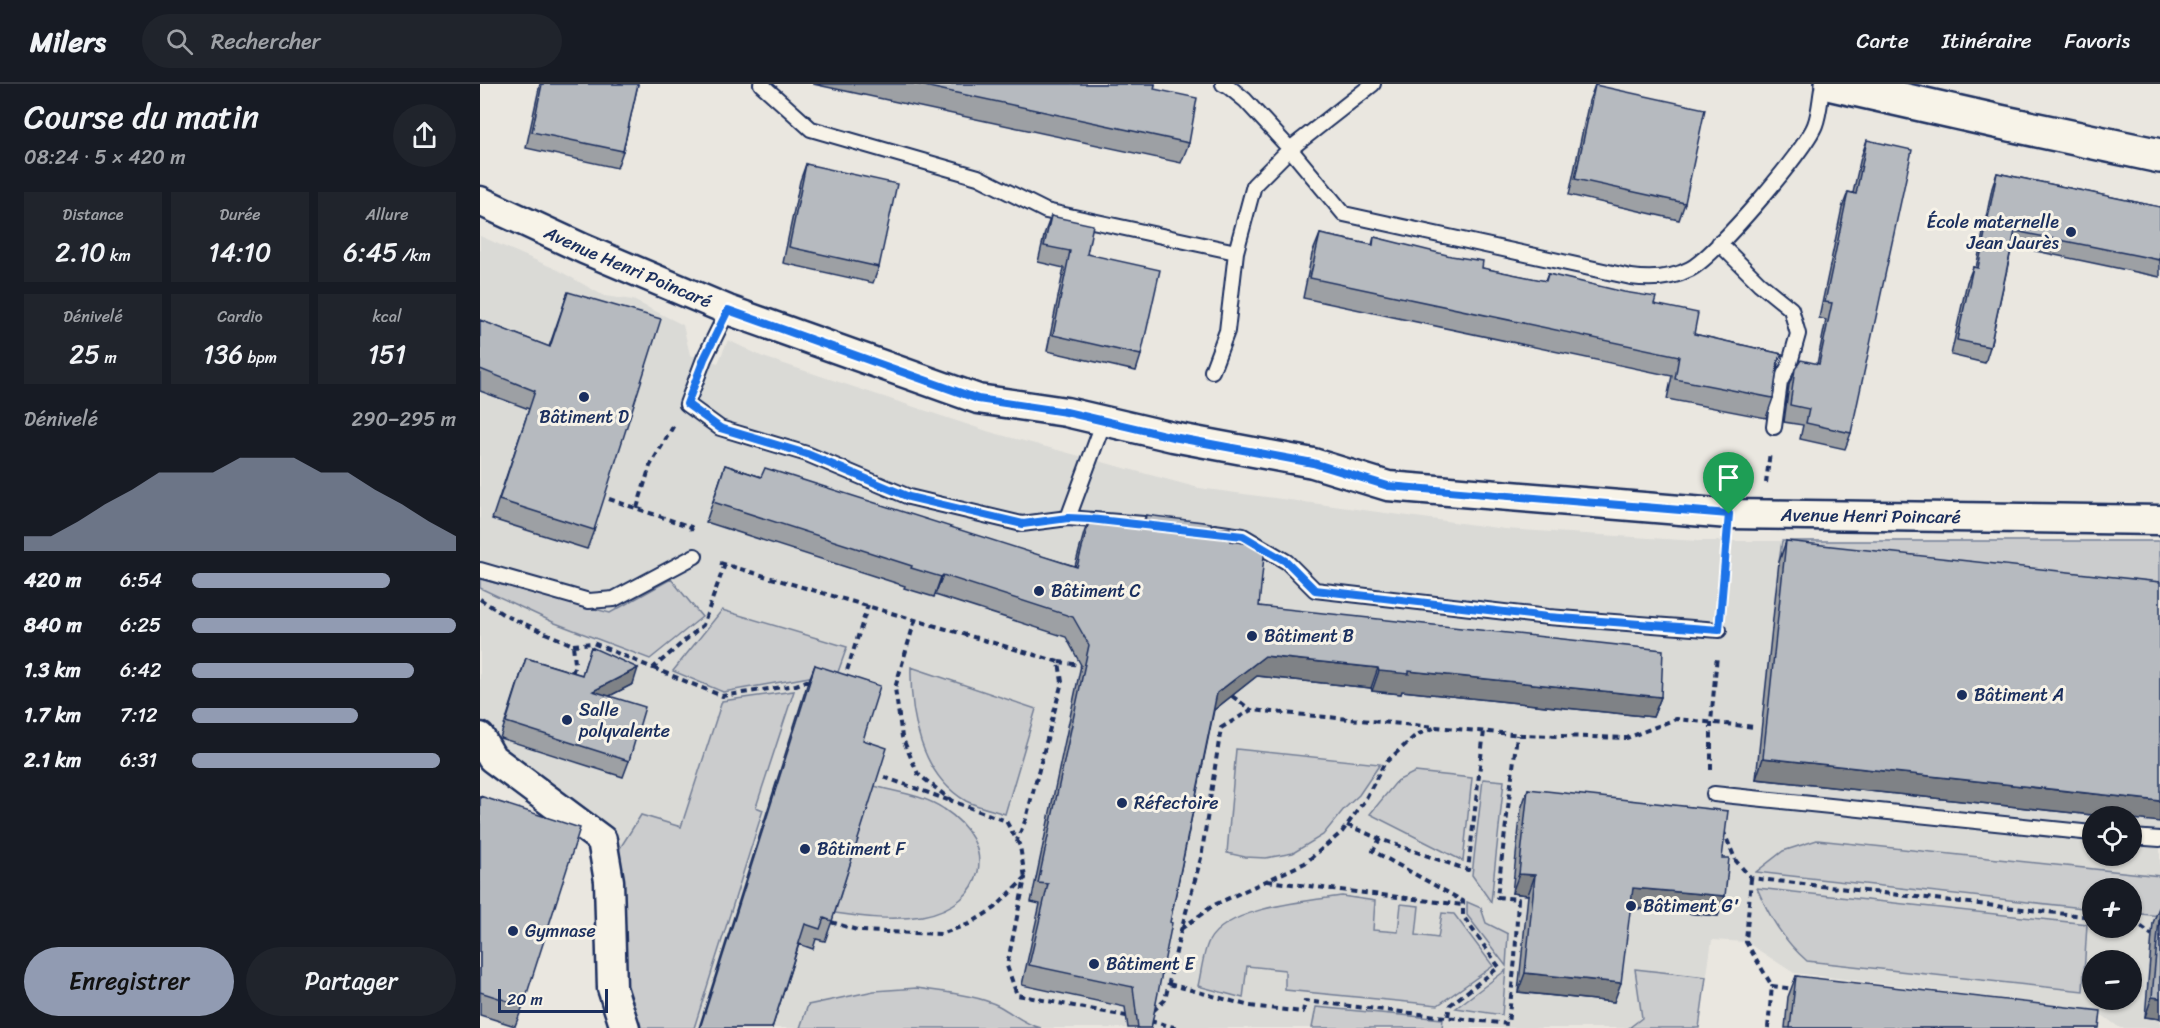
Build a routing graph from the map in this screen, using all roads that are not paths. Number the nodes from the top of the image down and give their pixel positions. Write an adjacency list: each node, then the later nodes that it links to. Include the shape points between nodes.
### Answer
1 (761, 84): 10 (lane, via 811,129 978,177 1046,211)
2 (1223, 84): 6 (lane, via 1245,100)
3 (1372, 84): 6 (lane)
4 (1823, 84): 9 (lane, via 1815,124 1804,145)
5 (1832, 84): 7 (street)
6 (1290, 149): 9 (lane, via 1344,214 1631,277 1653,280 1689,270 1705,260); 10 (lane, via 1254,185)
7 (2160, 156)
8 (480, 201): 11 (street, Avenue Henri Poincaré)
9 (1719, 243): 14 (lane, via 1759,284 1791,309 1798,334 1790,366 1780,381)
10 (1236, 252): 12 (lane, via 1227,331)
11 (728, 310): 13 (street, Avenue Henri Poincaré, via 978,399); 15 (lane, via 687,404 720,428 807,454 909,497 1023,524)
12 (1212, 371)
13 (1104, 421): 15 (lane); 16 (street, Avenue Henri Poincaré, via 1313,463 1388,486 1729,514)
14 (1774, 428)
15 (1068, 518): 17 (lane)
16 (2160, 520)
17 (1153, 525)
18 (1197, 530): 21 (lane, via 1243,536 1287,562 1315,590 1548,617)
19 (695, 556): 20 (lane, via 614,599 589,602)
20 (480, 570)
21 (1719, 630)
22 (480, 737): 27 (street, via 492,758 602,840 609,881 612,988)
23 (1714, 794): 24 (lane)
24 (2082, 831)
25 (2142, 838): 26 (lane)
26 (2160, 839)
27 (625, 1028)

